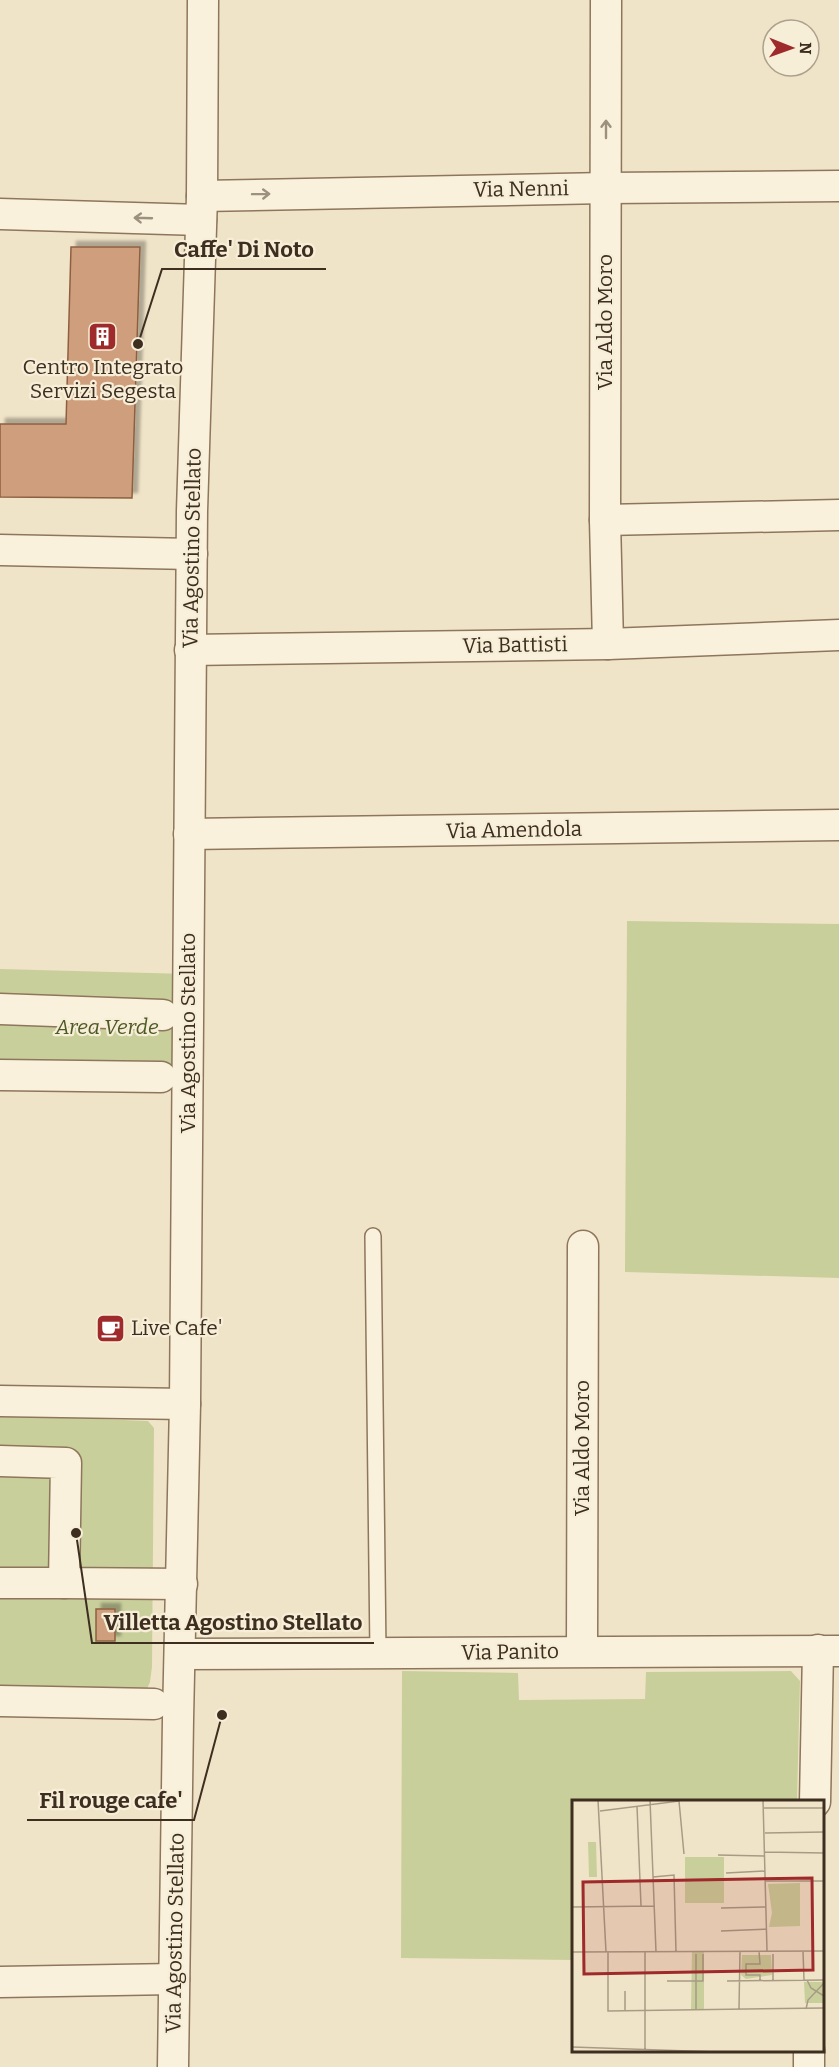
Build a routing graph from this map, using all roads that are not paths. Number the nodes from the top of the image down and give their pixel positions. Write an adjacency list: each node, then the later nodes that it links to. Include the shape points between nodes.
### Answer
1 (203, 0): 5 (street, Via Agostino Stellato)
2 (606, 0): 4 (street, Via Aldo Moro, one-way to 2)
3 (839, 186): 4 (street, Via Nenni)
4 (606, 188): 5 (street, Via Nenni, one-way to 4); 8 (street, Via Aldo Moro)
5 (202, 208): 6 (street, Via Nenni, one-way to 6); 10 (street, Via Agostino Stellato)
6 (0, 214)
7 (839, 514): 8 (street)
8 (605, 520): 12 (street, Via Aldo Moro)
9 (0, 550): 10 (street)
10 (192, 554): 13 (street, Via Agostino Stellato)
11 (839, 635): 12 (street, Via Battisti)
12 (608, 644): 13 (street, Via Battisti)
13 (190, 650): 15 (street, Via Agostino Stellato)
14 (839, 825): 15 (street, Via Amendola)
15 (189, 834): 23 (street, Via Agostino Stellato)
16 (0, 1009): 17 (street)
17 (163, 1015)
18 (0, 1075): 19 (street)
19 (161, 1077)
20 (373, 1236): 30 (lane)
21 (583, 1246): 28 (street, Via Aldo Moro)
22 (0, 1401): 23 (street)
23 (184, 1404): 27 (street, Via Agostino Stellato)
24 (0, 1461): 26 (street, via 66,1463)
25 (0, 1583): 26 (street)
26 (64, 1583): 27 (street)
27 (182, 1584): 31 (street, Via Agostino Stellato)
28 (582, 1651): 29 (street, Via Panito); 30 (street, Via Panito)
29 (829, 1651): 34 (street)
30 (378, 1653): 31 (street, Via Panito)
31 (180, 1654): 35 (street, Via Agostino Stellato)
32 (0, 1701): 33 (street)
33 (154, 1704)
34 (815, 1800)
35 (174, 1979): 36 (street); 38 (street, Via Agostino Stellato)
36 (0, 1982)
37 (810, 2052): 39 (street)
38 (173, 2067)
39 (809, 2067)

